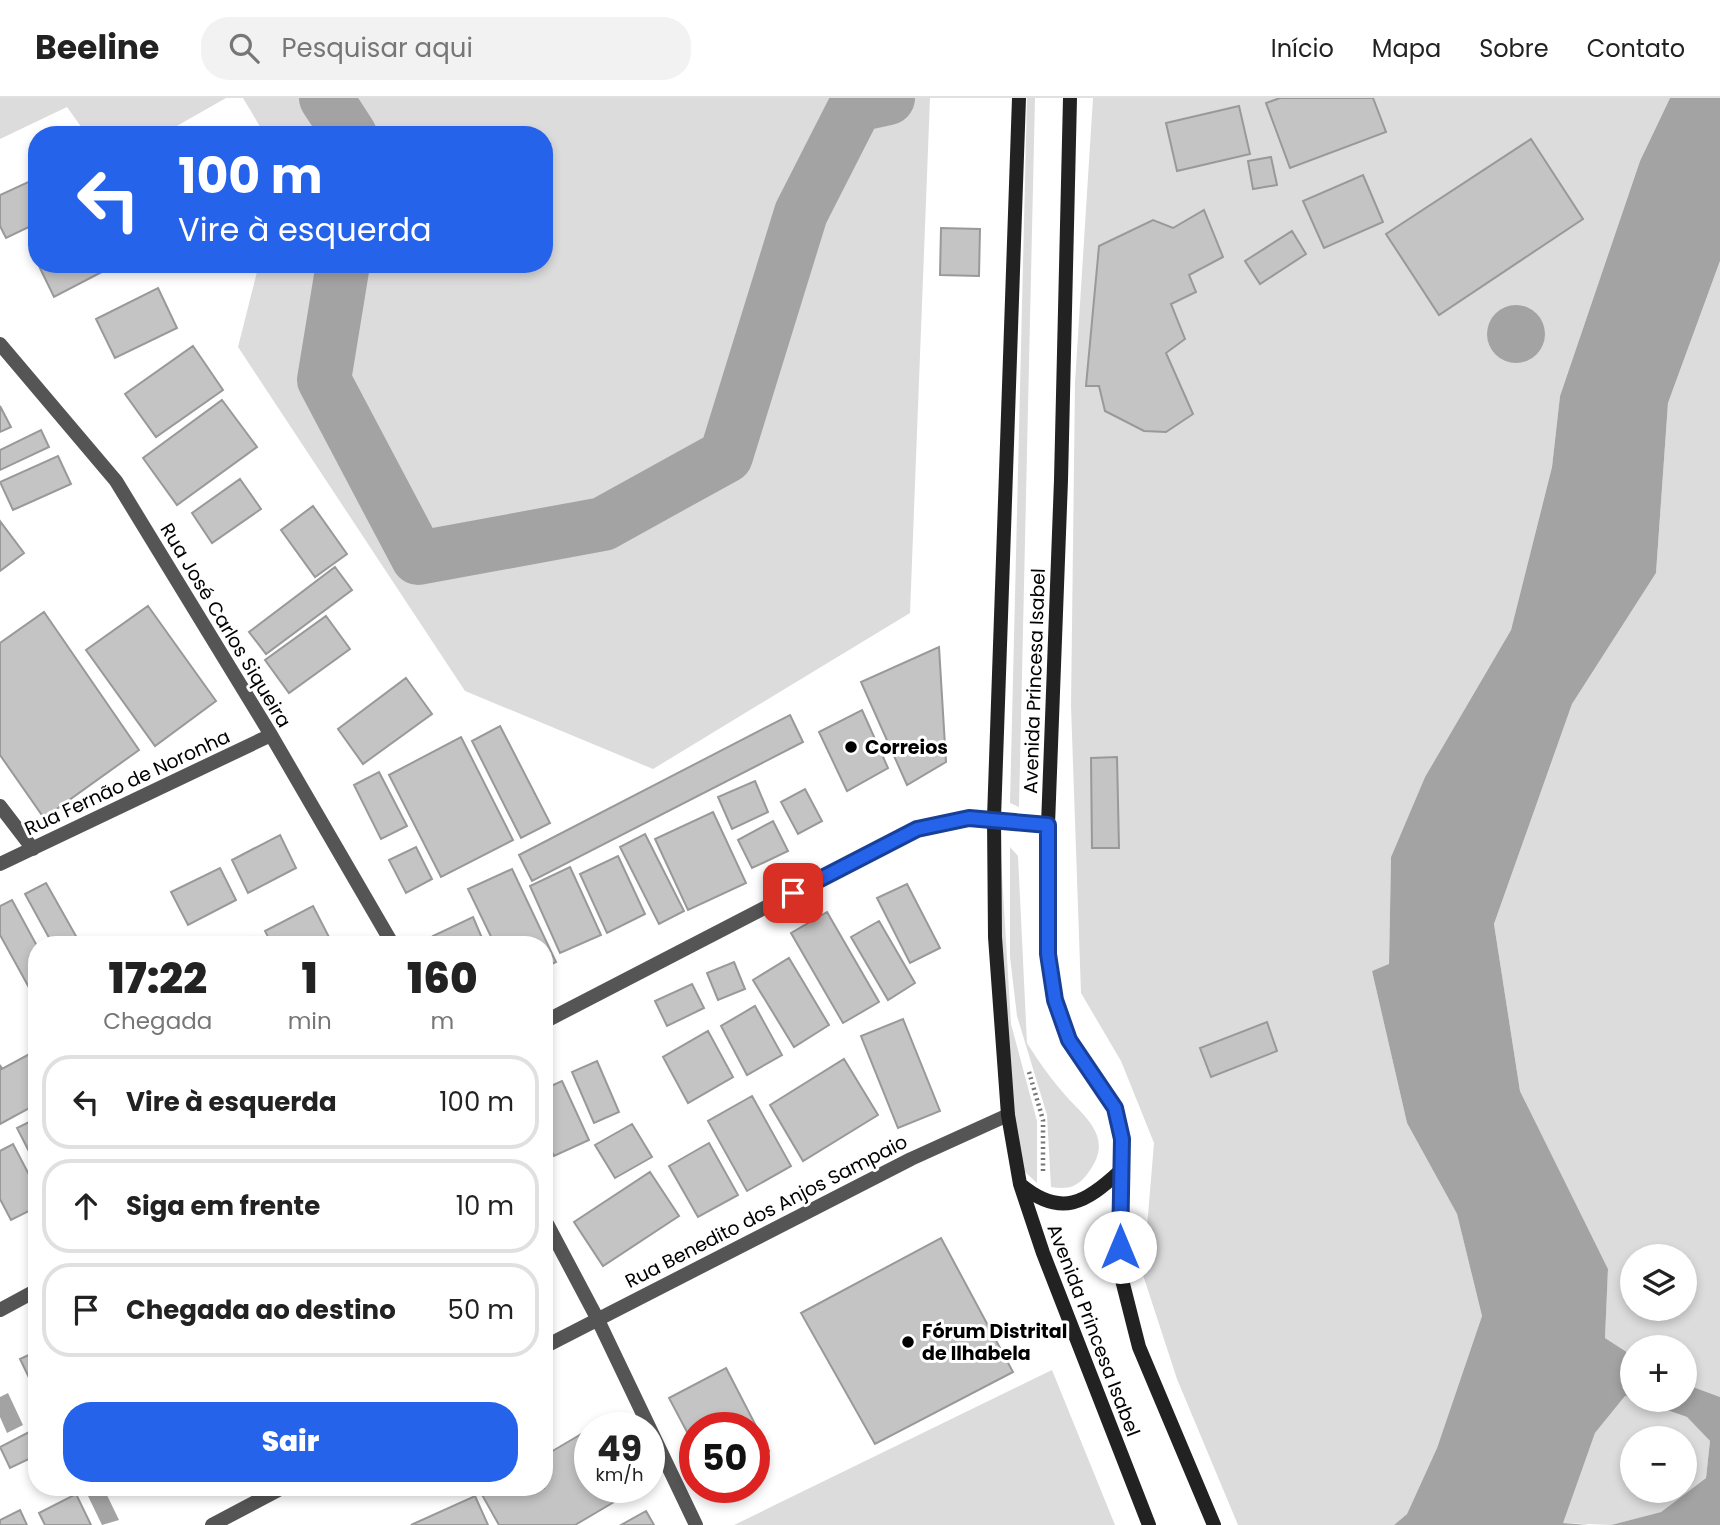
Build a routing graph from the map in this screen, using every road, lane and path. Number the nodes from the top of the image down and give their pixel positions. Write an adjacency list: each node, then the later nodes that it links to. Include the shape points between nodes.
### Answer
1 (1020, 98): 6 (main road, Avenida Princesa Isabel)
2 (1070, 98): 7 (main road, Avenida Princesa Isabel)
3 (0, 344): 4 (street, Rua José Carlos Siqueira, via 116,481)
4 (271, 735): 8 (street, Rua Fernão de Noronha); 10 (street, Rua José Carlos Siqueira)
5 (0, 806): 8 (street)
6 (994, 818): 7 (street); 11 (street, via 969,818 917,829); 12 (main road, Avenida Princesa Isabel, via 995,937)
7 (1048, 825): 13 (main road, Avenida Princesa Isabel, via 1048,954 1055,1000 1069,1040 1115,1108 1122,1139)
8 (33, 849): 9 (street, Rua Fernão de Noronha)
9 (0, 864)
10 (388, 936)
11 (553, 1016)
12 (1008, 1115): 14 (main road, Avenida Princesa Isabel); 18 (street, Rua Benedito dos Anjos Sampaio, via 911,1159)
13 (1120, 1171): 14 (main road, via 1096,1194 1073,1203 1048,1202); 24 (main road, Avenida Princesa Isabel, via 1121,1272 1139,1347)
14 (1020, 1184): 23 (main road, Avenida Princesa Isabel)
15 (553, 1235): 18 (street)
16 (28, 1295): 17 (street)
17 (0, 1310)
18 (597, 1318): 19 (street, Rua Benedito dos Anjos Sampaio); 22 (street)
19 (553, 1342)
20 (267, 1496): 21 (street)
21 (212, 1525)
22 (696, 1525)
23 (1149, 1525)
24 (1214, 1525)

